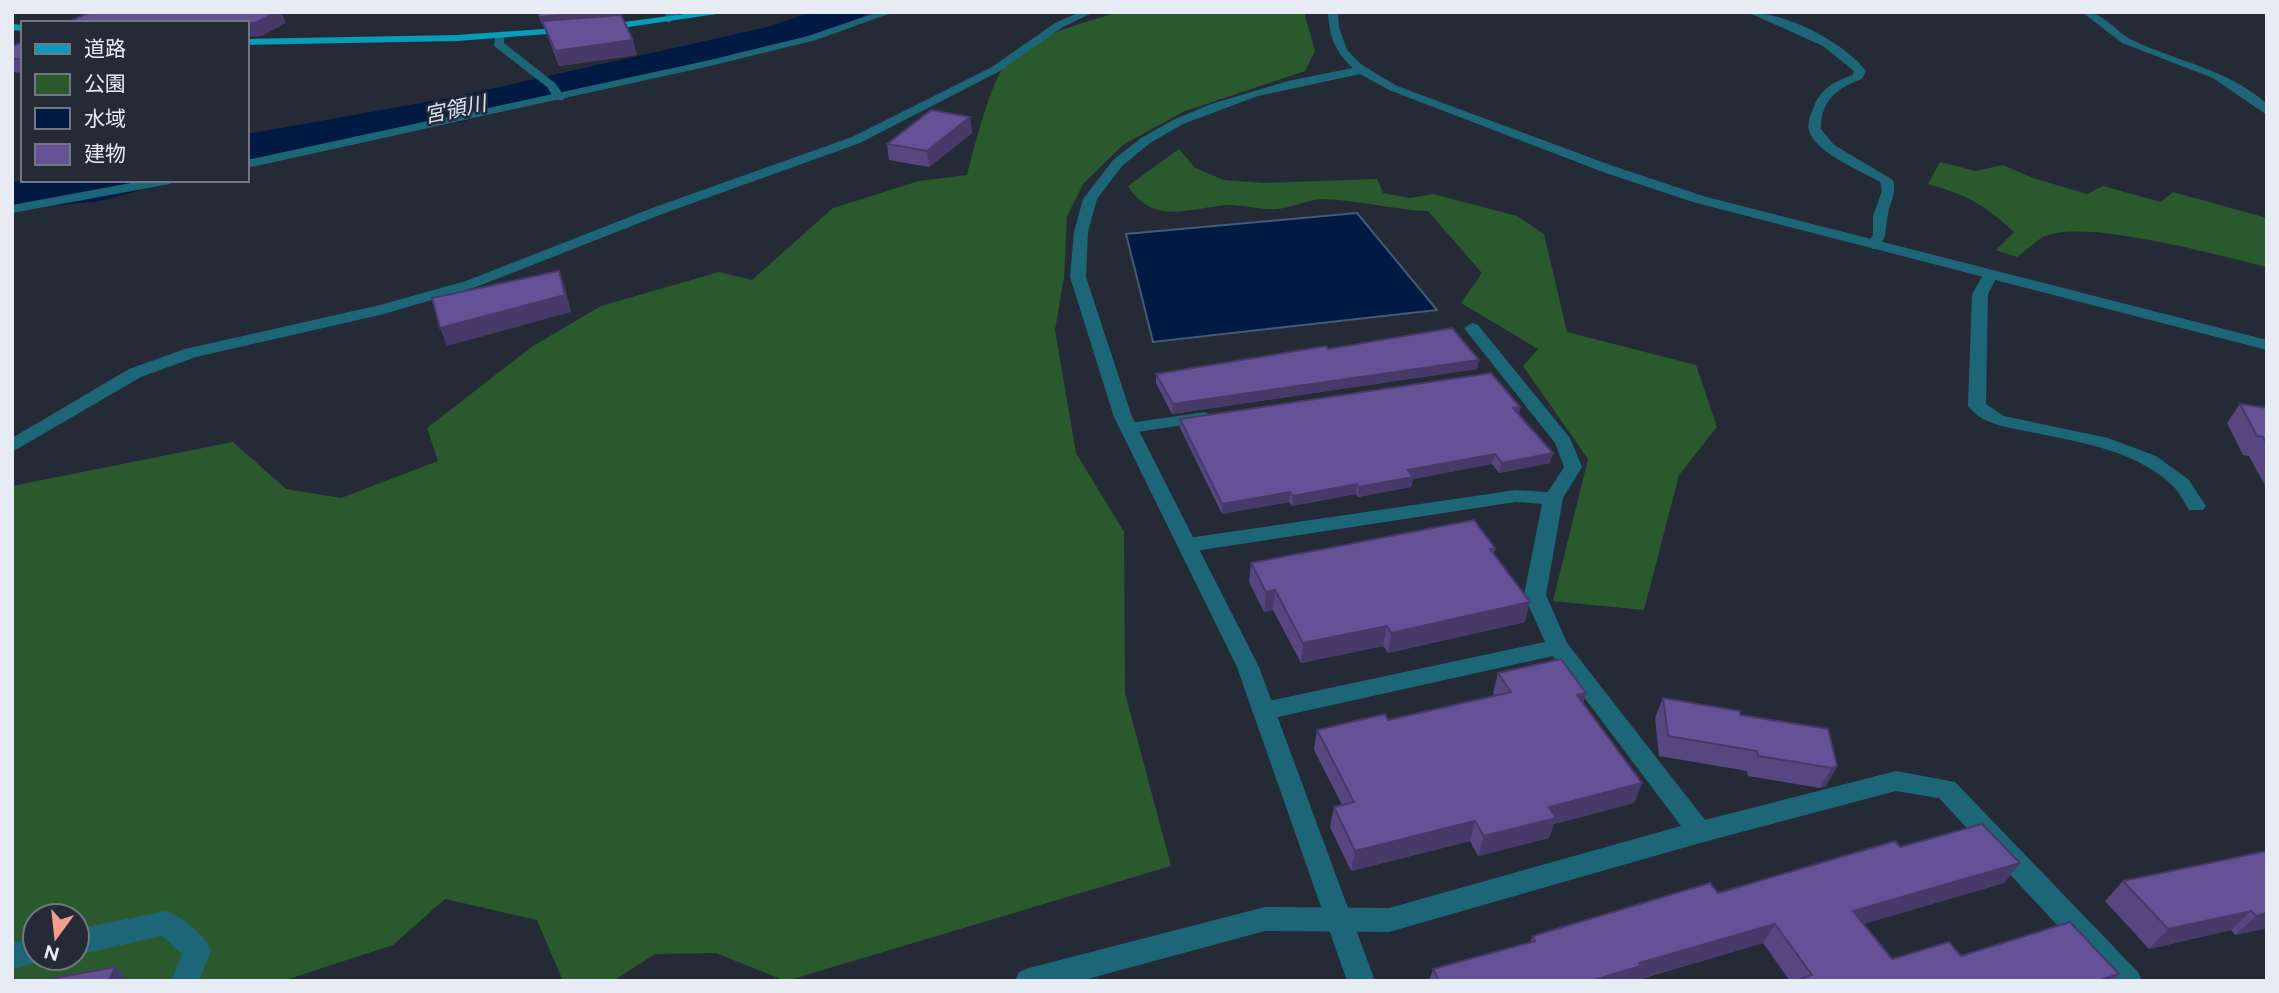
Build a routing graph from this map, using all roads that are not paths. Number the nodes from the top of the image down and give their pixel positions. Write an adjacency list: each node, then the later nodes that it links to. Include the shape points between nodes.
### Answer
1 (725, 12): 7 (main road)
2 (889, 12): 11 (street, via 812,38)
3 (1089, 12): 22 (street, via 1059,25 996,69 856,140 660,209 471,284 191,353 135,373)
4 (1333, 12): 10 (street, via 1333,32 1344,55)
5 (1752, 12): 16 (street, via 1821,42 1854,61 1860,71 1858,77 1829,87 1815,123 1816,133 1826,144 1885,180 1889,191 1880,216 1880,235)
6 (2087, 12): 12 (street, via 2124,40 2222,77 2248,92)
7 (673, 16): 8 (main road)
8 (500, 35): 9 (main road); 11 (street, via 498,44)
9 (248, 42)
10 (1361, 70): 16 (street, via 1393,88 1608,169); 21 (street, via 1244,95 1199,112 1129,155 1094,190 1084,218 1078,276)
11 (555, 91): 13 (street)
12 (2267, 111)
13 (248, 164)
14 (159, 182): 15 (street)
15 (12, 209)
16 (1873, 245): 17 (street)
17 (1990, 275): 19 (street); 24 (street, via 1980,294 1977,405 1998,420 2102,442 2148,460 2182,484)
18 (1472, 328): 23 (street, via 1500,373 1564,442 1573,467)
19 (2267, 345)
20 (1224, 414): 21 (street)
21 (1130, 428): 25 (street)
22 (12, 446)
23 (1553, 498): 25 (street, via 1516,496); 26 (street, via 1535,595)
24 (2196, 506)
25 (1188, 545): 27 (street, via 1248,667)
26 (1558, 647): 27 (street); 28 (street)
27 (1264, 711): 29 (street)
28 (1700, 832): 29 (street, via 1390,920); 34 (street, via 1896,781 1946,789)
29 (1337, 919): 32 (street, via 1265,919); 33 (street)
30 (91, 939): 31 (street, via 166,923 197,950)
31 (185, 981)
32 (1029, 981)
33 (1361, 981)
34 (2128, 981)

